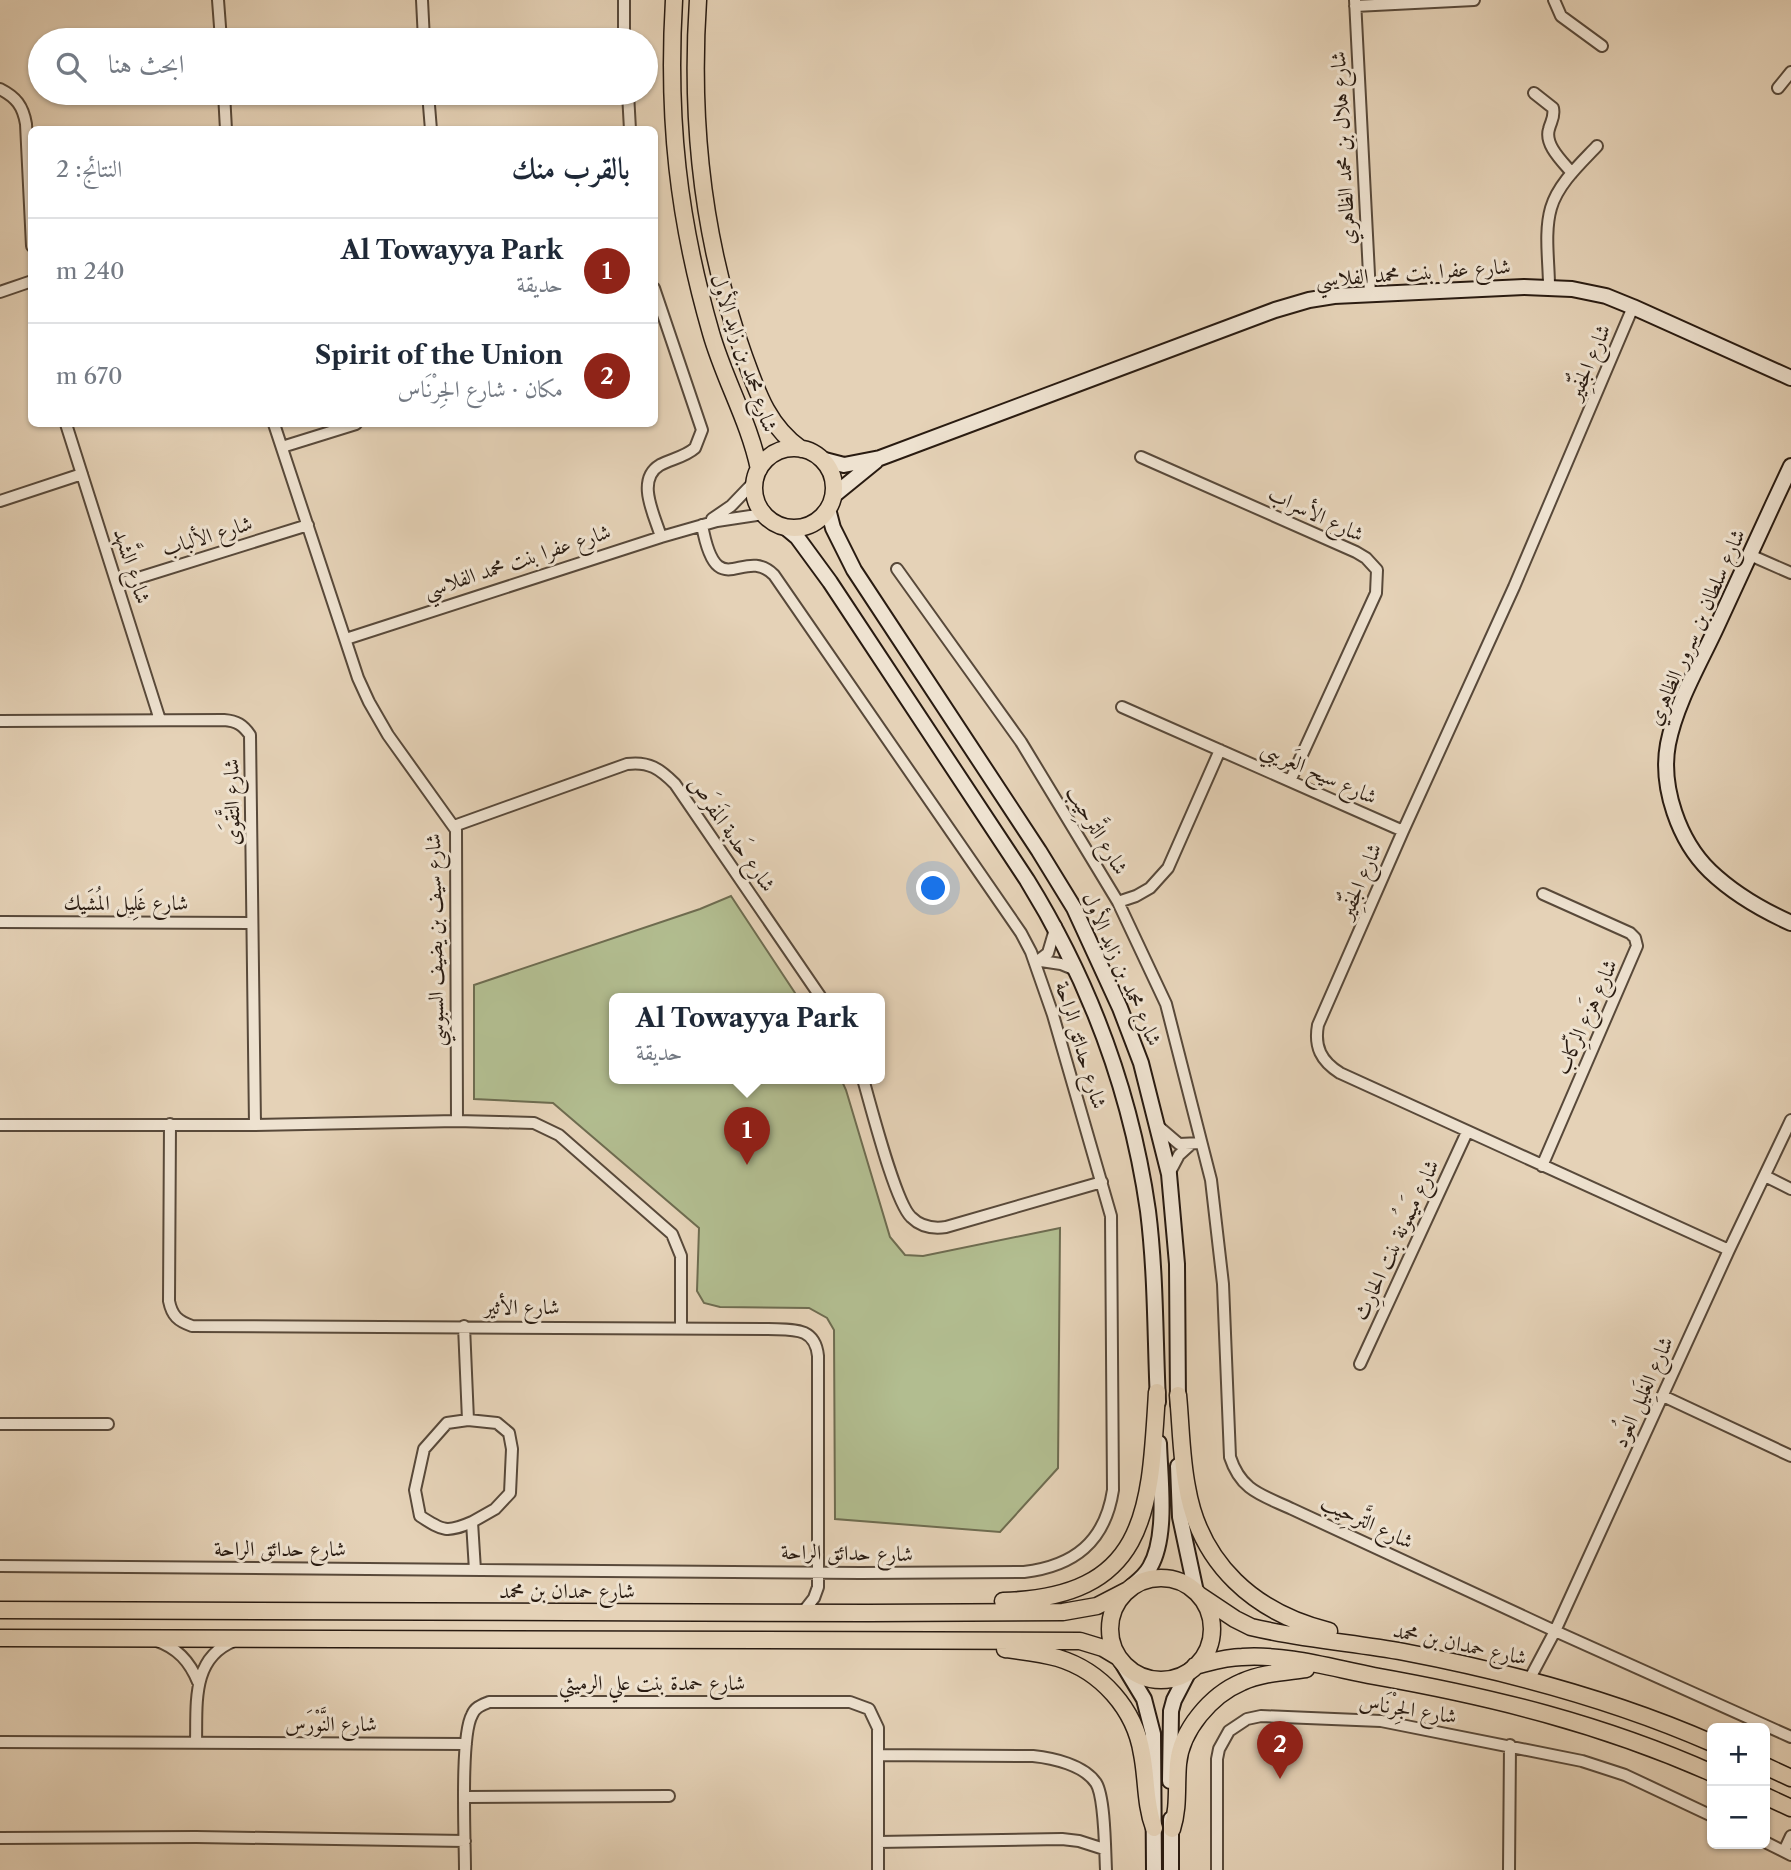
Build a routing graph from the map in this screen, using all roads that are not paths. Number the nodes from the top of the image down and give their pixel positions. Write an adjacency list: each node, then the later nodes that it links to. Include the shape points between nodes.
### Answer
1 (218, 0): 9 (street)
2 (422, 0): 10 (street)
3 (624, 0): 11 (street)
4 (674, 0): 43 (main road, شارع محمد بن زايد الأول, via 670,66 682,216 712,337 747,424)
5 (698, 0): 37 (main road, شارع محمد بن زايد الأول, via 700,166 718,269 760,401 786,439)
6 (1474, 0): 8 (street)
7 (1554, 0): 12 (street, via 1561,16)
8 (1355, 3): 29 (street, شارع هلال بن محمد الظاهري)
9 (219, 28)
10 (423, 28)
11 (624, 28)
12 (1602, 47)
13 (1791, 72): 14 (street)
14 (1778, 88)
15 (0, 89): 24 (street, via 15,97 23,109)
16 (1534, 93): 25 (street, via 1553,108 1549,142)
17 (225, 105): 20 (street)
18 (429, 105): 21 (street)
19 (629, 105): 22 (street)
20 (226, 126)
21 (431, 126)
22 (630, 126)
23 (1597, 146): 25 (street)
24 (28, 165)
25 (1572, 173): 27 (street, via 1549,217)
26 (28, 282): 28 (street)
27 (1549, 286): 29 (main road, شارع عفرا بنت محمد الفلاسي); 31 (main road, شارع عفرا بنت محمد الفلاسي, via 1606,296)
28 (0, 292)
29 (1370, 294): 39 (main road, شارع عفرا بنت محمد الفلاسي, via 1309,300 1275,310)
30 (658, 300): 50 (street, via 702,430 695,449 657,467 649,477 648,495)
31 (1633, 307): 32 (main road, شارع عفرا بنت محمد الفلاسي); 62 (street, شارع الجُفِّير, via 1514,587)
32 (1791, 378)
33 (67, 427): 42 (street, شارع الشَّهد)
34 (275, 427): 36 (street, شارع سيف بن يضيف السبوسي)
35 (346, 427): 36 (street)
36 (282, 447): 47 (street, شارع سيف بن يضيف السبوسي)
37 (801, 449): 40 (main road); 43 (main road, via 776,452)
38 (1141, 457): 60 (street, شارع الأسراب, via 1356,552 1377,570 1376,593)
39 (880, 458): 40 (main road, شارع عفرا بنت محمد الفلاسي, via 844,465); 45 (main road, شارع عفرا بنت محمد الفلاسي)
40 (821, 459): 45 (main road, via 833,482)
41 (1791, 466): 51 (main road, شارع سلطان بن سرور الظاهري)
42 (82, 474): 44 (street); 54 (street, شارع الشَّهد)
43 (756, 475): 46 (main road, via 754,494); 48 (street, شارع عفرا بنت محمد الفلاسي, via 730,506)
44 (0, 500)
45 (830, 503): 49 (main road, via 810,525); 76 (main road, شارع محمد بن زايد الأول, via 833,528 854,570 1074,908 1120,1007 1141,1063)
46 (764, 514): 48 (street, شارع عفرا بنت محمد الفلاسي); 49 (main road)
47 (308, 525): 54 (street, شارع الألباب); 55 (street, شارع سيف بن يضيف السبوسي)
48 (702, 525): 50 (street, شارع عفرا بنت محمد الفلاسي); 69 (street, شارع حدائق الراحة, via 711,560 718,567 730,571 757,564 774,575)
49 (785, 527): 68 (main road, شارع محمد بن زايد الأول, via 831,582)
50 (661, 537): 55 (street, شارع عفرا بنت محمد الفلاسي)
51 (1750, 555): 53 (street); 67 (main road, شارع سلطان بن سرور الظاهري, via 1684,699 1668,744 1666,770 1678,821 1709,870 1755,905)
52 (897, 569): 64 (street, شارع التَّرحِيب, via 1021,742)
53 (1791, 573)
54 (119, 584): 57 (street, شارع الشَّهد)
55 (346, 639): 61 (street, شارع سيف بن يضيف السبوسي, via 369,702)
56 (1122, 707): 59 (street, شارع سيح العَريبي)
57 (160, 720): 58 (street, شارع التَّقوَى); 66 (street, شارع التَّقوَى, via 235,721 250,736)
58 (0, 721)
59 (1220, 750): 60 (street, شارع سيح العَريبي); 64 (street, via 1168,868 1150,888)
60 (1290, 780): 62 (street, شارع سيح العَريبي)
61 (454, 825): 71 (street, شارع حَدبة المَفرَص, via 627,764 654,766 675,784); 74 (street, شارع سيف بن يضيف السبوسي)
62 (1403, 831): 79 (street, شارع الجُفِّير, via 1318,1026 1318,1049 1340,1073)
63 (1543, 894): 81 (street, شارع هَزع الرِّكاب, via 1630,933 1637,946)
64 (1118, 902): 80 (street, شارع التَّرحِيب, via 1166,1004)
65 (0, 922): 66 (street, شارع غَلِيل المُشَيك)
66 (251, 923): 78 (street, شارع التَّقوَى)
67 (1791, 923)
68 (1055, 926): 69 (street, شارع حدائق الراحة, via 1048,953); 70 (main road, شارع محمد بن زايد الأول)
69 (1038, 962): 70 (street, شارع حدائق الراحة); 84 (street, شارع حدائق الراحة)
70 (1079, 971): 90 (main road, شارع محمد بن زايد الأول, via 1116,1073 1143,1179 1154,1272)
71 (817, 993)
72 (865, 1084): 84 (street, via 900,1198 910,1217 929,1227 946,1227)
73 (1791, 1120): 83 (street, شارع الغَلِيل العُود)
74 (457, 1121): 78 (street); 88 (street, via 520,1121 552,1130 672,1234 681,1256)
75 (170, 1124): 77 (street); 78 (street); 87 (street, شارع الأثير, via 169,1301 181,1322)
76 (1156, 1124): 80 (street, via 1179,1144); 82 (main road, شارع محمد بن زايد الأول)
77 (0, 1125)
78 (255, 1125)
79 (1467, 1132): 81 (street, شارع الجُفِّير); 89 (street, شارع مَيمُونة بنت الحارِث)
80 (1196, 1144): 82 (street, via 1179,1155); 108 (street, شارع التَّرحِيب, via 1211,1180 1217,1224 1228,1436 1238,1476 1250,1489)
81 (1542, 1166): 86 (street, شارع الجُفِّير)
82 (1169, 1174): 91 (main road, شارع محمد بن زايد الأول, via 1177,1264)
83 (1765, 1177): 85 (street); 86 (street, شارع الغَلِيل العُود)
84 (1102, 1182): 100 (street, شارع حدائق الراحة, via 1112,1240 1113,1490 1107,1514 1090,1543 1065,1563 1046,1570)
85 (1791, 1189)
86 (1729, 1250): 92 (street, شارع الغَلِيل العُود)
87 (464, 1326): 88 (street, شارع الأثير); 93 (street)
88 (681, 1327): 100 (street, شارع الأثير, via 799,1330 817,1345)
89 (1360, 1364)
90 (1157, 1392): 102 (main road, شارع محمد بن زايد الأول, via 1160,1531 1152,1565); 105 (main road, via 1140,1524 1134,1539 1106,1572 1089,1584 1049,1597 977,1602)
91 (1178, 1395): 103 (main road, شارع محمد بن زايد الأول, via 1180,1517); 113 (main road, via 1187,1490 1203,1539 1229,1577 1290,1619)
92 (1663, 1396): 96 (street); 108 (street, شارع الغَلِيل العُود)
93 (468, 1420): 97 (street, via 496,1423 509,1433 512,1449 510,1493 495,1509); 97 (street, via 447,1423 424,1449 415,1490 420,1516 440,1529 453,1530)
94 (0, 1424): 95 (street)
95 (108, 1424)
96 (1791, 1456)
97 (472, 1522): 99 (street)
98 (0, 1566): 99 (street, شارع حدائق الراحة)
99 (475, 1570): 100 (street, شارع حدائق الراحة)
100 (818, 1572): 101 (street, شارع الأثير)
101 (818, 1587): 106 (street); 107 (street)
102 (1130, 1588): 103 (main road, via 1153,1578 1169,1578); 105 (main road, شارع حمدان بن محمد, via 1097,1606 1075,1611); 114 (main road, via 1116,1604 1110,1621 1111,1640)
103 (1198, 1594): 113 (main road, شارع حمدان بن محمد, via 1251,1627); 116 (main road, via 1212,1629 1208,1647)
104 (0, 1610): 106 (main road, شارع حمدان بن محمد)
105 (935, 1611): 107 (main road, شارع حمدان بن محمد)
106 (803, 1612): 107 (main road, شارع حمدان بن محمد)
107 (834, 1612)
108 (1555, 1631): 117 (street, شارع الغَلِيل العُود); 119 (street, شارع التَّرحِيب)
109 (0, 1638): 110 (main road)
110 (151, 1639): 111 (main road); 118 (street, via 176,1650)
111 (240, 1639): 112 (main road); 118 (street, via 210,1657)
112 (930, 1640): 114 (main road, via 1080,1641); 134 (main road, via 1048,1656 1071,1663 1100,1681 1124,1707 1138,1736)
113 (1402, 1652): 117 (main road, شارع حمدان بن محمد)
114 (1120, 1659): 116 (main road, via 1142,1676 1155,1679); 134 (main road, via 1144,1699 1153,1734)
115 (1322, 1666): 116 (main road, via 1249,1657 1227,1658); 127 (main road, via 1526,1707 1635,1741); 135 (main road, via 1242,1682 1204,1711 1181,1750)
116 (1192, 1669): 135 (main road, via 1171,1711)
117 (1529, 1680): 120 (main road, شارع حمدان بن محمد)
118 (198, 1682): 122 (street)
119 (1791, 1737)
120 (1707, 1741)
121 (0, 1742): 122 (street, شارع النَّوْرَس)
122 (196, 1743): 123 (street, شارع النَّوْرَس)
123 (466, 1744): 125 (street, شارع حمدة بنت علي الرميثي, via 470,1718 489,1702 850,1702 873,1714); 130 (street, شارع حمدة بنت علي الرميثي)
124 (1510, 1745): 133 (street, شارع الجِرْنَاس, via 1604,1768); 148 (street, شارع الجِرْنَاس, via 1381,1721 1247,1719 1229,1731 1217,1759); 149 (street)
125 (878, 1755): 139 (street, شارع حمدة بنت علي الرميثي); 141 (street, via 1033,1756 1078,1769 1099,1789)
126 (1770, 1768): 128 (main road)
127 (1707, 1771)
128 (1791, 1778)
129 (668, 1796): 130 (street)
130 (466, 1797): 138 (street, شارع حمدة بنت علي الرميثي)
131 (1770, 1798): 132 (main road)
132 (1791, 1808)
133 (1707, 1814)
134 (1154, 1828): 146 (main road)
135 (1172, 1829): 147 (main road)
136 (1791, 1836): 142 (street)
137 (0, 1838): 138 (street)
138 (465, 1841): 143 (street, شارع حمدة بنت علي الرميثي)
139 (878, 1842): 141 (street, via 1062,1839); 144 (street, شارع حمدة بنت علي الرميثي)
140 (1770, 1844): 142 (street)
141 (1104, 1849): 145 (street)
142 (1788, 1853)
143 (465, 1870)
144 (878, 1870)
145 (1106, 1870)
146 (1154, 1870)
147 (1171, 1870)
148 (1217, 1870)
149 (1510, 1870)

